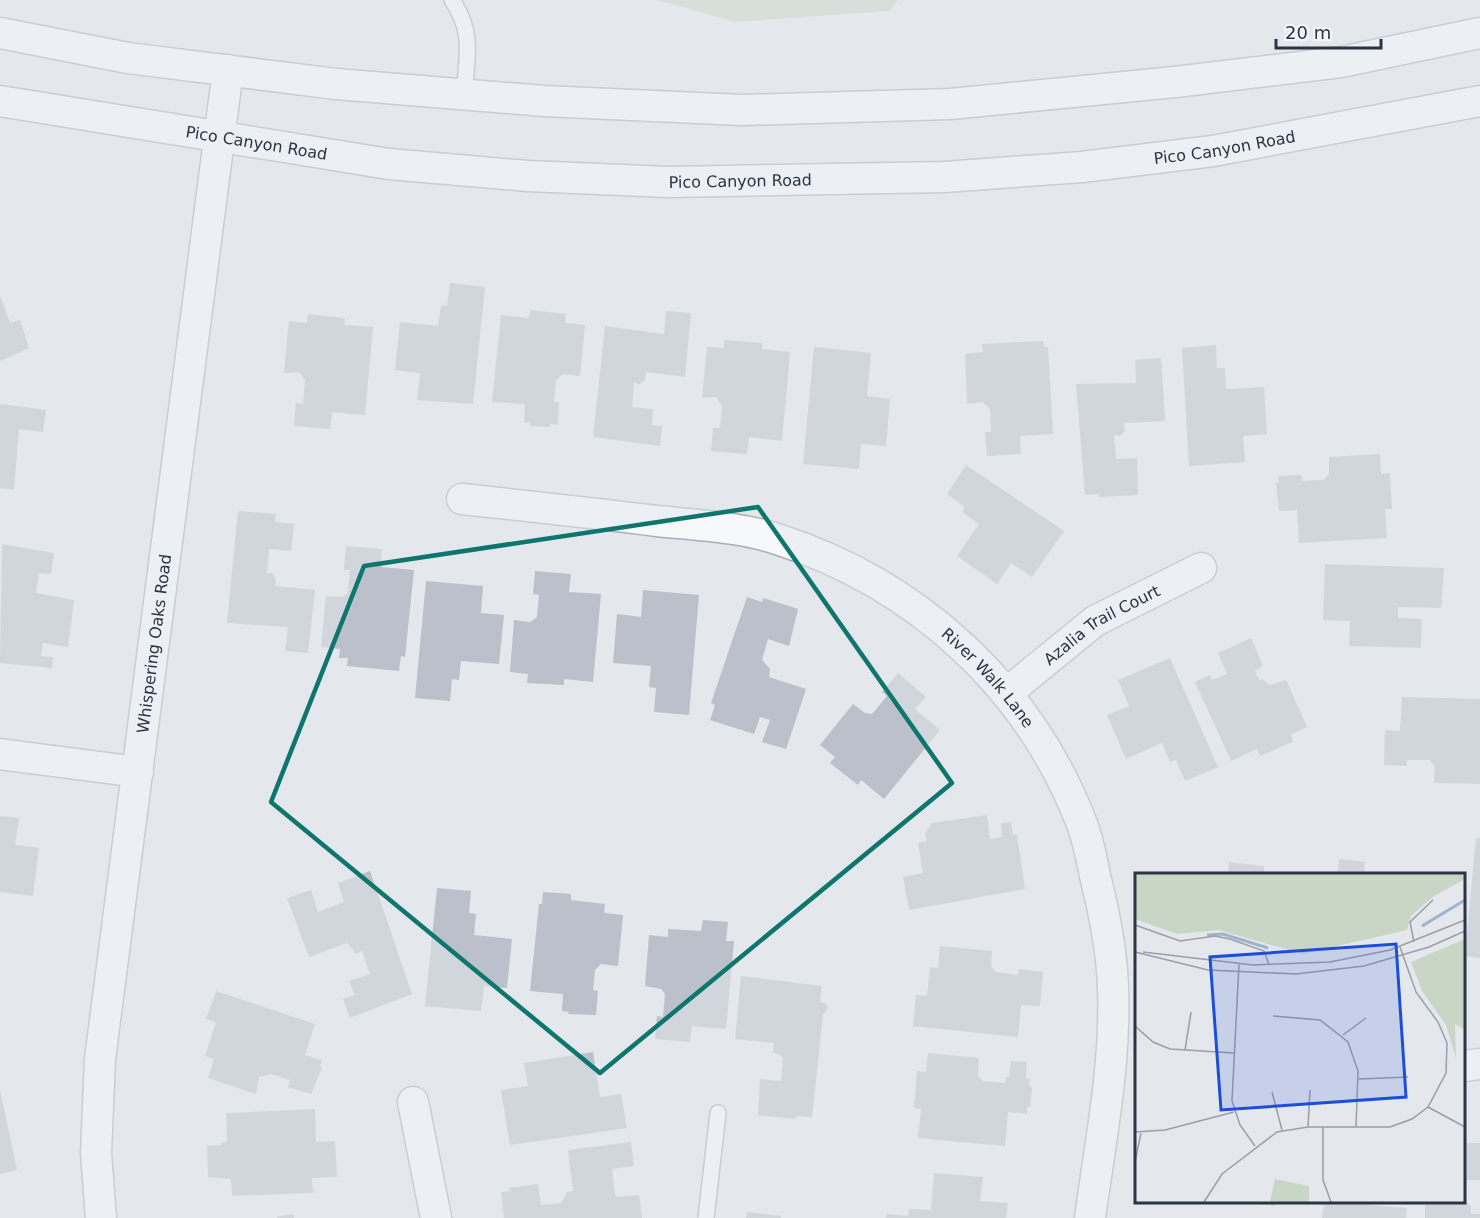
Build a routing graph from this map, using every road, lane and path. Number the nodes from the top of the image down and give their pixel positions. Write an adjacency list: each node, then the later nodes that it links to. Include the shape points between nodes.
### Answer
1 (452, 0): 5 (lane, via 466,24 468,36)
2 (0, 33): 4 (street, via 128,58)
3 (1480, 33): 5 (street, via 1341,62 950,104 741,110)
4 (228, 70): 5 (street, via 336,84); 8 (street, Whispering Oaks Road)
5 (464, 94)
6 (0, 101): 8 (street, Pico Canyon Road)
7 (1480, 101): 8 (street, Pico Canyon Road, via 1213,151 1082,167 944,177 804,181 668,182 528,176 389,164)
8 (220, 137): 13 (street, Whispering Oaks Road)
9 (462, 499): 11 (street, River Walk Lane, via 698,525 774,538 837,562 896,595 942,628)
10 (1201, 568): 11 (street, Azalia Trail Court, via 1095,621)
11 (1008, 692): 14 (street, River Walk Lane, via 1045,746 1083,825 1107,922)
12 (0, 754): 13 (street)
13 (138, 772): 19 (street, Whispering Oaks Road, via 100,1059 96,1153)
14 (1124, 1049): 22 (street, River Walk Lane)
15 (1480, 1064): 16 (street)
16 (1465, 1066)
17 (413, 1102): 20 (street)
18 (718, 1113): 21 (lane)
19 (101, 1218)
20 (436, 1218)
21 (706, 1218)
22 (1090, 1218)

